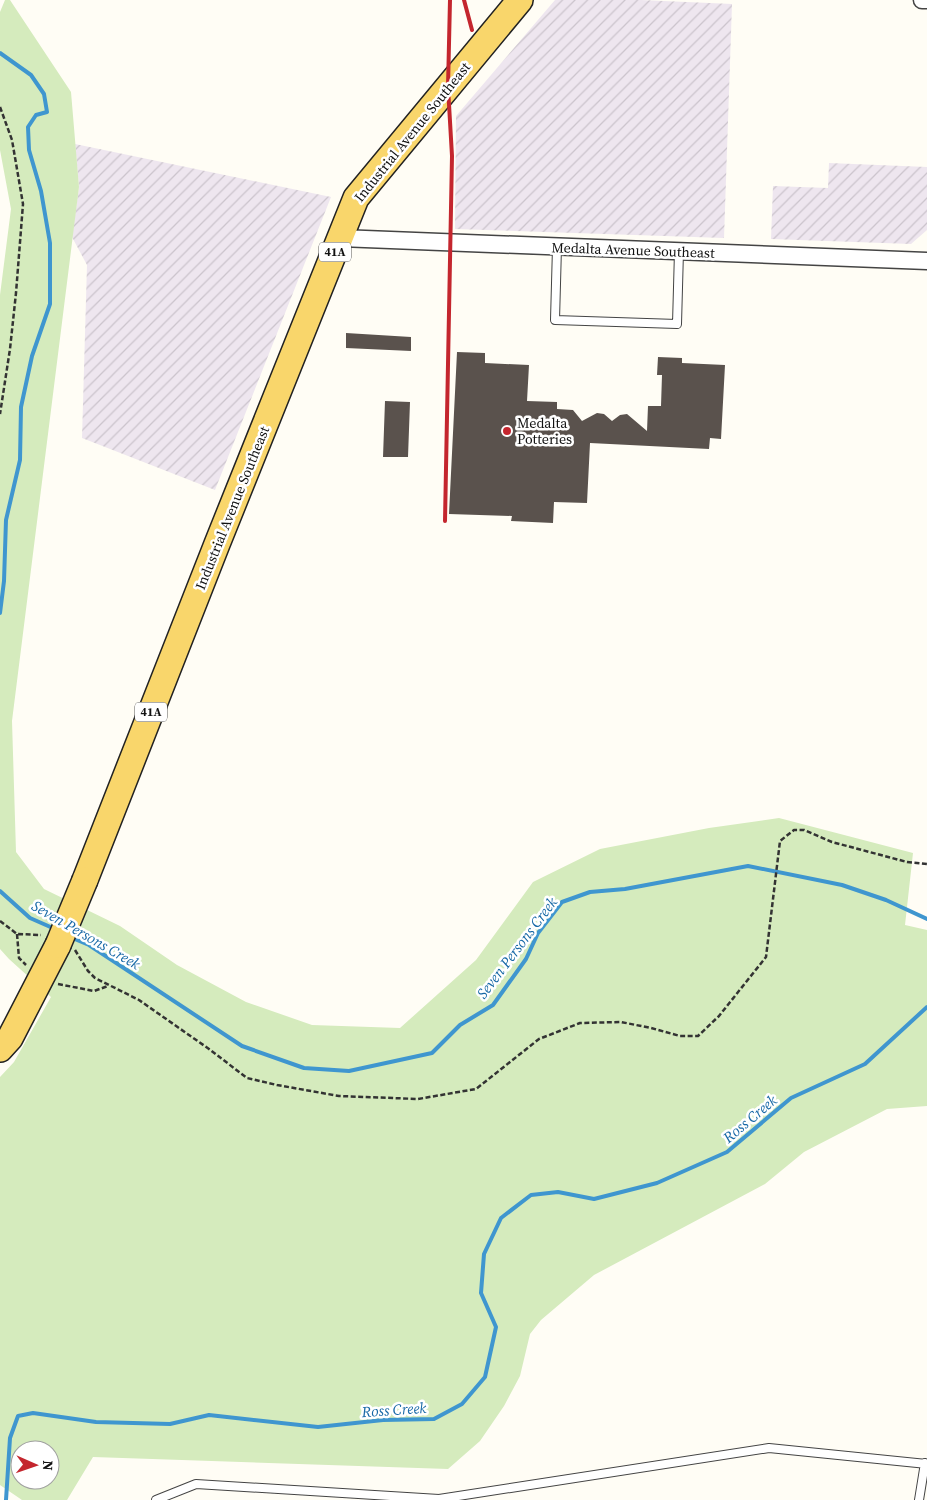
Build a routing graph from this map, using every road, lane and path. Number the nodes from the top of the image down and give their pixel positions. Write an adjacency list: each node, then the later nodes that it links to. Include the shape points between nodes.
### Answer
1 (520, 0): 5 (main road, Industrial Avenue Southeast / 41A, via 356,198)
2 (922, 0): 3 (street)
3 (927, 0)
4 (0, 107): 9 (path, via 12,140 23,204 10,349)
5 (340, 238): 6 (street, Medalta Avenue Southeast); 12 (main road, Industrial Avenue Southeast / 41A, bridge)
6 (557, 247): 7 (street, Medalta Avenue Southeast); 7 (lane, via 555,320 677,324)
7 (679, 251): 8 (street, Medalta Avenue Southeast)
8 (927, 261)
9 (0, 414)
10 (927, 864): 12 (path, via 907,862 832,842 804,830 794,830 780,841 766,957 719,1016 698,1036 680,1036 621,1022 580,1023 539,1039 476,1089 418,1099 339,1096 247,1078 138,1000 95,978)
11 (0, 921): 12 (path, via 17,934)
12 (60, 943): 13 (main road, Industrial Avenue Southeast / 41A, via 10,1038)
13 (0, 1049)
14 (926, 1463): 15 (lane, via 769,1448 439,1499 196,1484); 16 (lane)
15 (156, 1500)
16 (919, 1500)

